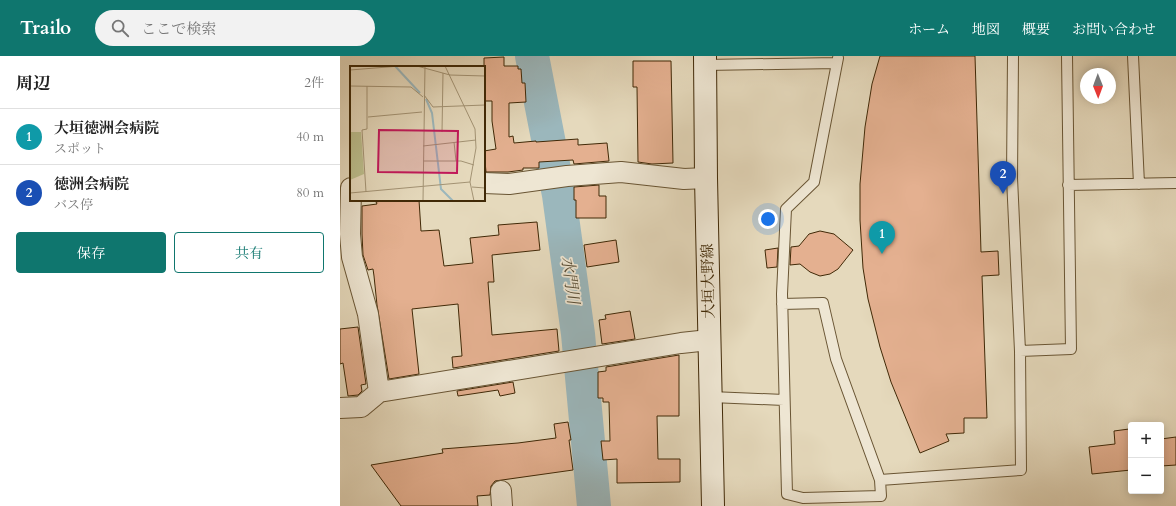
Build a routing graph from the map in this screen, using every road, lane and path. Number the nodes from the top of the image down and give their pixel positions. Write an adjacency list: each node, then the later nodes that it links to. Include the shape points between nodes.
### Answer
1 (1013, 56): 14 (lane, via 1012,178)
2 (1067, 56): 10 (lane)
3 (1133, 56): 9 (lane)
4 (837, 59): 5 (lane); 12 (lane, via 814,182 786,209)
5 (705, 61): 6 (main road, 大垣大野線)
6 (706, 178): 7 (street, via 684,179 621,172 509,184); 13 (main road, 大垣大野線)
7 (485, 183)
8 (1176, 183): 9 (lane)
9 (1139, 184): 10 (lane)
10 (1068, 185): 14 (lane, via 1071,349)
11 (351, 201): 15 (street, via 352,257 368,314)
12 (782, 304): 17 (lane); 19 (lane, via 822,303 836,360)
13 (709, 340): 15 (street); 16 (main road, 大垣大野線)
14 (1020, 351): 19 (lane, via 1021,470)
15 (379, 392): 18 (street, via 361,407)
16 (711, 397): 17 (lane); 20 (main road, 大垣大野線)
17 (784, 400): 19 (lane, via 786,494 803,498 881,496)
18 (340, 408)
19 (880, 480)
20 (713, 506)

